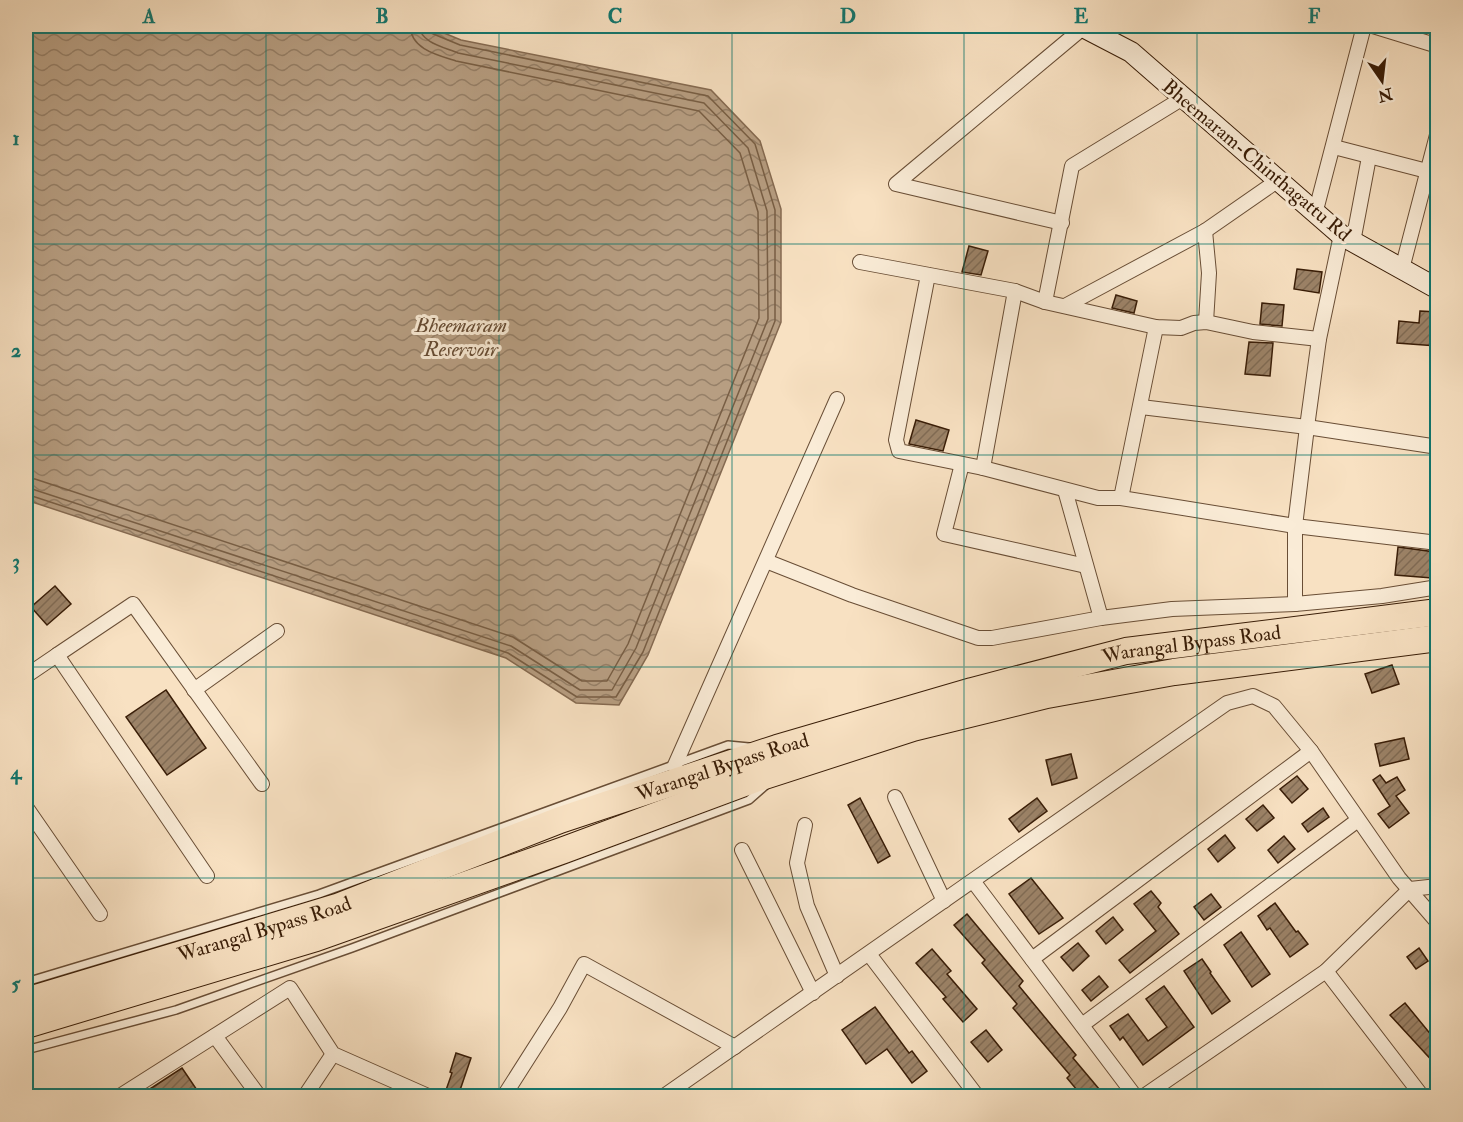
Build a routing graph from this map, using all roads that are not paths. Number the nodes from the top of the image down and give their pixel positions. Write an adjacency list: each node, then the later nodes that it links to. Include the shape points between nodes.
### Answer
1 (1082, 26): 5 (street, Bheemaram-Chinthagattu Rd, via 1131,52); 12 (street, via 896,184)
2 (1364, 26): 7 (street)
3 (1373, 26): 4 (street)
4 (1437, 46)
5 (1184, 98): 10 (street, Bheemaram-Chinthagattu Rd); 12 (street, via 1072,166)
6 (1437, 131): 9 (street)
7 (1334, 147): 8 (street); 11 (street)
8 (1369, 157): 9 (street); 14 (street)
9 (1427, 171): 16 (street)
10 (1277, 181): 11 (street, Bheemaram-Chinthagattu Rd); 13 (street)
11 (1315, 214): 14 (street, Bheemaram-Chinthagattu Rd)
12 (1062, 223): 20 (street)
13 (1205, 231): 21 (street); 22 (street, via 1209,273)
14 (1347, 239): 16 (street, Bheemaram-Chinthagattu Rd); 24 (street)
15 (860, 262): 17 (street)
16 (1402, 269): 18 (street, Bheemaram-Chinthagattu Rd)
17 (928, 275): 19 (street); 29 (street, via 896,446 903,453)
18 (1437, 289)
19 (1015, 291): 20 (street); 30 (street)
20 (1045, 302): 21 (street)
21 (1065, 306): 23 (street)
22 (1206, 322): 23 (street, via 1181,328); 24 (street, via 1252,332)
23 (1156, 327): 26 (street)
24 (1319, 339): 27 (street)
25 (837, 399): 35 (street)
26 (1141, 407): 27 (street); 32 (street)
27 (1307, 427): 28 (street); 33 (street)
28 (1437, 447)
29 (962, 464): 30 (street); 36 (street, via 944,534)
30 (983, 468): 31 (street)
31 (1065, 490): 32 (street, via 1098,498); 36 (street)
32 (1121, 498): 33 (street)
33 (1295, 526): 34 (street); 38 (street)
34 (1437, 543)
35 (766, 561): 40 (street, via 978,638 1011,636); 48 (street)
36 (1086, 566): 40 (street)
37 (1437, 587): 38 (street)
38 (1295, 604): 40 (street, via 1172,609)
39 (1437, 612): 47 (highway, Warangal Bypass Road, via 1126,651 972,691)
40 (1101, 618)
41 (277, 631): 45 (street)
42 (1437, 638): 47 (highway, Warangal Bypass Road, via 1174,672 1047,695)
43 (57, 655): 44 (street); 45 (street, via 133,604); 55 (street)
44 (26, 676)
45 (194, 690): 49 (street)
46 (1311, 751): 52 (street); 56 (street, via 1274,706 1253,696 1227,703); 63 (street)
47 (781, 759): 48 (lane, via 728,745); 68 (highway, Warangal Bypass Road, via 560,820 337,907); 69 (highway, Warangal Bypass Road, via 316,938); 73 (lane, via 749,800 176,1010)
48 (675, 765): 66 (lane, via 319,894)
49 (261, 784)
50 (895, 796): 59 (street)
51 (26, 807): 60 (street)
52 (1359, 820): 58 (street); 70 (street)
53 (804, 825): 65 (street, via 798,863 802,884 807,906)
54 (742, 850): 67 (street)
55 (207, 876)
56 (973, 881): 59 (street); 63 (street)
57 (1437, 886): 58 (street)
58 (1410, 889): 61 (street); 64 (street)
59 (944, 901): 62 (street)
60 (100, 914)
61 (1437, 923)
62 (869, 954): 65 (street); 81 (street)
63 (1032, 959): 70 (street)
64 (1326, 971): 83 (street); 84 (street)
65 (837, 976): 67 (street)
66 (26, 982)
67 (813, 993): 72 (street)
68 (26, 1001)
69 (26, 1025)
70 (1082, 1025): 82 (street)
71 (215, 1036): 74 (street, via 290,988); 75 (street); 76 (street)
72 (735, 1047): 79 (street, via 584,964); 80 (street)
73 (26, 1050)
74 (333, 1054): 77 (street); 78 (street)
75 (120, 1096)
76 (259, 1096)
77 (305, 1096)
78 (428, 1096)
79 (504, 1096)
80 (664, 1096)
81 (977, 1096)
82 (1136, 1096)
83 (1144, 1096)
84 (1422, 1096)

